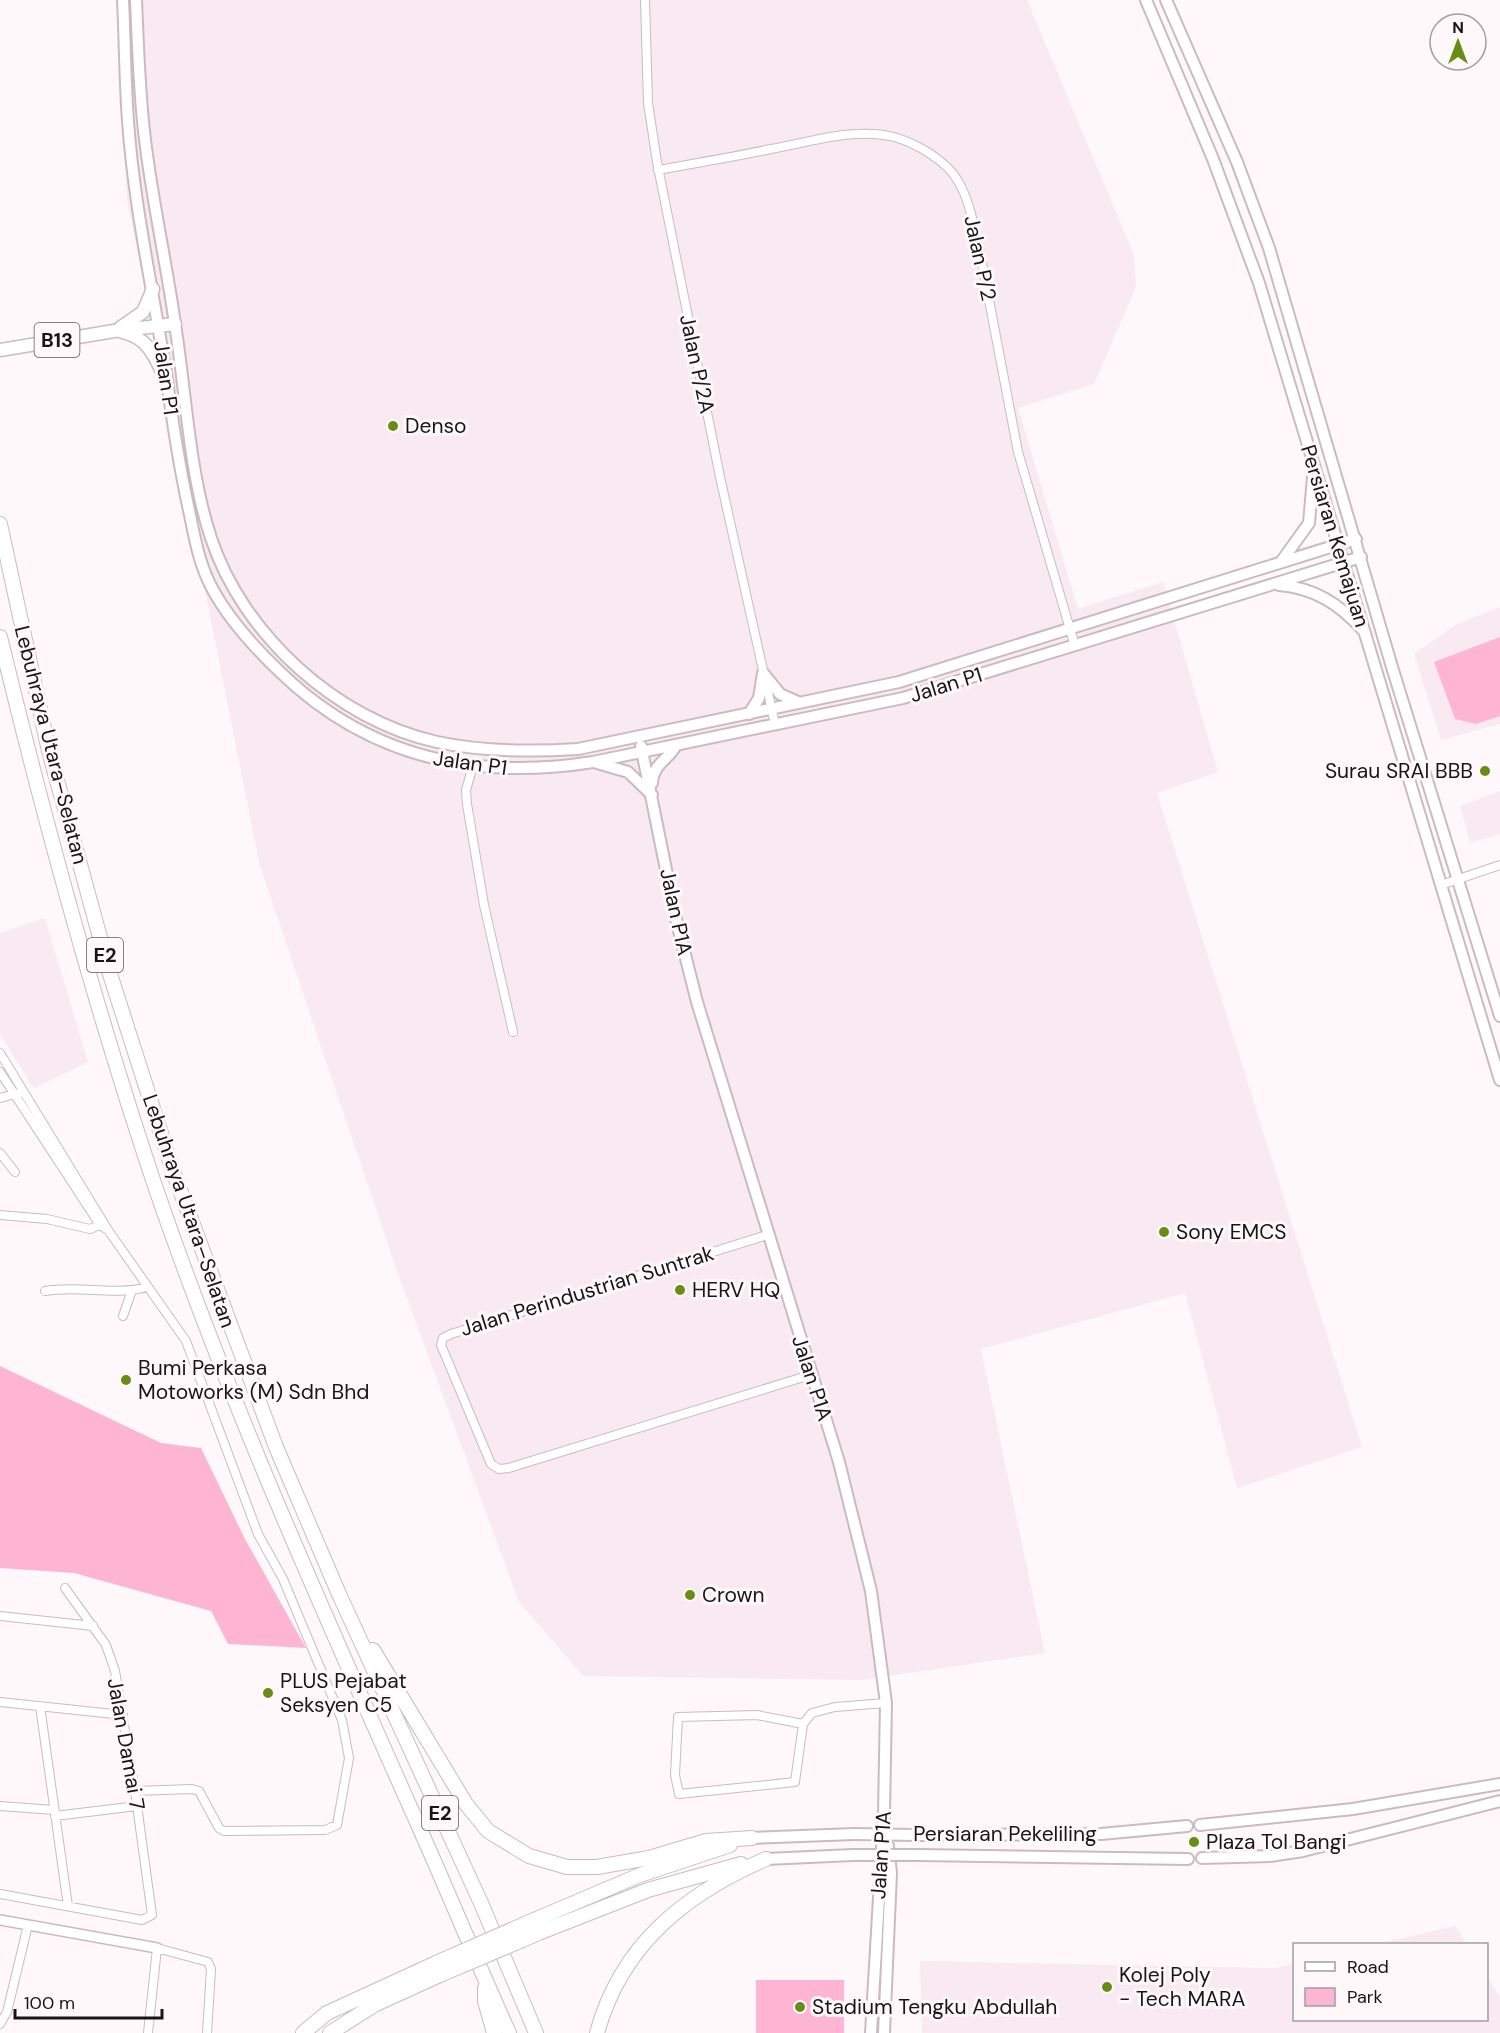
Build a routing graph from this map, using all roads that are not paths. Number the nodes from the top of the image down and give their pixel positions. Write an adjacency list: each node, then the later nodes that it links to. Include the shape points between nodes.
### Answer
1 (123, 0): 7 (main road, Jalan P1, via 128,121)
2 (136, 0): 8 (main road, Jalan P1, via 144,130)
3 (645, 0): 6 (street, Jalan P/2A, via 648,103)
4 (1146, 0): 13 (main road, Persiaran Kemajuan, via 1213,159 1259,283)
5 (1166, 0): 15 (main road, Persiaran Kemajuan, via 1237,162 1269,249)
6 (658, 170): 21 (street, Jalan P/2, via 864,134 894,137 910,144 938,160 957,179 970,207 977,237 1018,452); 25 (street, Jalan P/2A)
7 (153, 289): 9 (main road, Jalan P1); 10 (main road, via 143,312)
8 (175, 324): 9 (main road, B13); 30 (main road, Jalan P1, via 210,536 243,603 268,638 296,664 364,713 435,742 545,752)
9 (158, 326): 10 (main road, B13); 12 (main road, Jalan P1)
10 (114, 331): 11 (main road, B13); 12 (main road, via 138,336 147,343)
11 (0, 350)
12 (167, 382): 34 (main road, Jalan P1, via 194,538 212,589 239,630 301,692 347,724 411,753)
13 (1313, 464): 16 (main road, Persiaran Kemajuan); 18 (main road, via 1309,523)
14 (0, 524): 58 (highway, Lebuhraya Utara–Selatan / E2, via 50,750 114,985 173,1171 247,1374)
15 (1356, 539): 16 (main road, Jalan P1); 17 (main road, Persiaran Kemajuan)
16 (1338, 544): 18 (main road, Jalan P1); 19 (main road, Persiaran Kemajuan)
17 (1361, 557): 19 (main road, Jalan P1); 37 (main road, Persiaran Kemajuan)
18 (1281, 562): 21 (main road, Jalan P1)
19 (1343, 562): 20 (main road, Jalan P1); 22 (main road, Persiaran Kemajuan)
20 (1272, 584): 22 (main road, via 1323,597 1344,610); 24 (main road, Jalan P1)
21 (1070, 629): 24 (street, Jalan P/2); 26 (main road, Jalan P1, via 899,682)
22 (1365, 633): 38 (main road, Persiaran Kemajuan)
23 (0, 637): 86 (highway, Lebuhraya Utara–Selatan / E2, via 32,771 91,981 153,1178 268,1480)
24 (1075, 646): 29 (main road, Jalan P1, via 903,698)
25 (763, 673): 26 (main road, via 785,698); 27 (street, Jalan P/2A); 28 (main road, via 759,698)
26 (800, 703): 27 (main road, Jalan P1)
27 (771, 709): 28 (main road, Jalan P1); 29 (street, Jalan P/2A)
28 (749, 714): 30 (main road, Jalan P1)
29 (775, 724): 31 (main road, Jalan P1)
30 (640, 737): 32 (main road, Jalan P1A)
31 (676, 745): 32 (main road, Jalan P1); 35 (main road, via 656,766)
32 (643, 752): 33 (main road, Jalan P1); 35 (main road, Jalan P1A)
33 (593, 762): 34 (main road, Jalan P1, via 550,769); 35 (main road, via 622,768)
34 (472, 766): 40 (street, via 467,804 484,905)
35 (652, 795): 51 (main road, Jalan P1A, via 697,1002)
36 (1500, 865): 37 (street)
37 (1458, 878): 38 (street); 39 (main road, Persiaran Kemajuan)
38 (1441, 885): 43 (main road, Persiaran Kemajuan)
39 (1500, 1016)
40 (513, 1032)
41 (0, 1053): 44 (street)
42 (0, 1072): 45 (street)
43 (1500, 1080)
44 (23, 1091): 45 (street); 50 (street)
45 (14, 1095): 46 (street); 50 (street)
46 (0, 1098)
47 (0, 1153): 48 (street)
48 (15, 1172)
49 (0, 1215): 50 (street, via 47,1219 90,1229)
50 (105, 1226): 52 (street)
51 (767, 1235): 56 (main road, Jalan P1A); 56 (street, Jalan Perindustrian Suntrak, via 451,1334 443,1338 441,1345 491,1464 499,1469)
52 (147, 1287): 53 (street); 67 (street, via 186,1341 258,1534 283,1579 342,1720 349,1758 337,1825 325,1830 224,1831 199,1791)
53 (132, 1290): 54 (street); 55 (street)
54 (45, 1291)
55 (123, 1316)
56 (810, 1376): 62 (main road, Jalan P1A, via 857,1527 871,1591)
57 (65, 1588): 60 (street, Jalan Damai 7)
58 (339, 1594): 75 (highway, via 466,1804 488,1831 508,1845 546,1863 581,1869 623,1864 706,1841); 94 (highway, Lebuhraya Utara–Selatan / E2, via 481,1903)
59 (0, 1616): 60 (street)
60 (93, 1626): 64 (street, Jalan Damai 7, via 109,1655)
61 (0, 1702): 63 (street)
62 (886, 1703): 65 (street, via 823,1710 812,1713); 72 (main road, Jalan P1A)
63 (40, 1706): 64 (street); 71 (street)
64 (123, 1715): 67 (street, Jalan Damai 7)
65 (803, 1724): 65 (street, via 795,1782 679,1794 675,1775 678,1717 757,1715)
66 (1500, 1784): 73 (main road, via 1353,1809)
67 (135, 1791): 70 (street, Jalan Damai 7)
68 (1500, 1801): 76 (main road, via 1303,1851)
69 (0, 1806): 71 (street)
70 (137, 1806): 71 (street); 80 (street, Jalan Damai 7, via 152,1915 142,1920)
71 (55, 1813): 80 (street)
72 (884, 1813): 96 (main road, Jalan P1A); 97 (main road, via 891,1873)
73 (1200, 1825)
74 (1187, 1826): 75 (main road, Persiaran Pekeliling, bridge, via 1101,1834 854,1833)
75 (752, 1838): 83 (highway, via 640,1875)
76 (1202, 1858)
77 (766, 1859): 78 (main road, Persiaran Pekeliling, bridge, via 918,1855); 83 (highway, via 725,1867); 95 (highway, via 706,1889 640,1946 617,1979)
78 (1188, 1859)
79 (0, 1894): 80 (street)
80 (68, 1906)
81 (0, 1920): 82 (street)
82 (28, 1925): 84 (street); 87 (street, via 7,2012)
83 (538, 1926): 85 (highway, bridge)
84 (157, 1948): 88 (street); 89 (street, via 208,1962 211,1969)
85 (438, 1969): 90 (highway, via 327,2013); 91 (highway)
86 (485, 1980): 92 (highway, via 485,2001); 93 (highway, Lebuhraya Utara–Selatan / E2)
87 (0, 2024)
88 (148, 2033)
89 (207, 2033)
90 (303, 2033)
91 (330, 2033)
92 (494, 2033)
93 (509, 2033)
94 (536, 2033)
95 (597, 2033)
96 (871, 2033)
97 (884, 2033)

